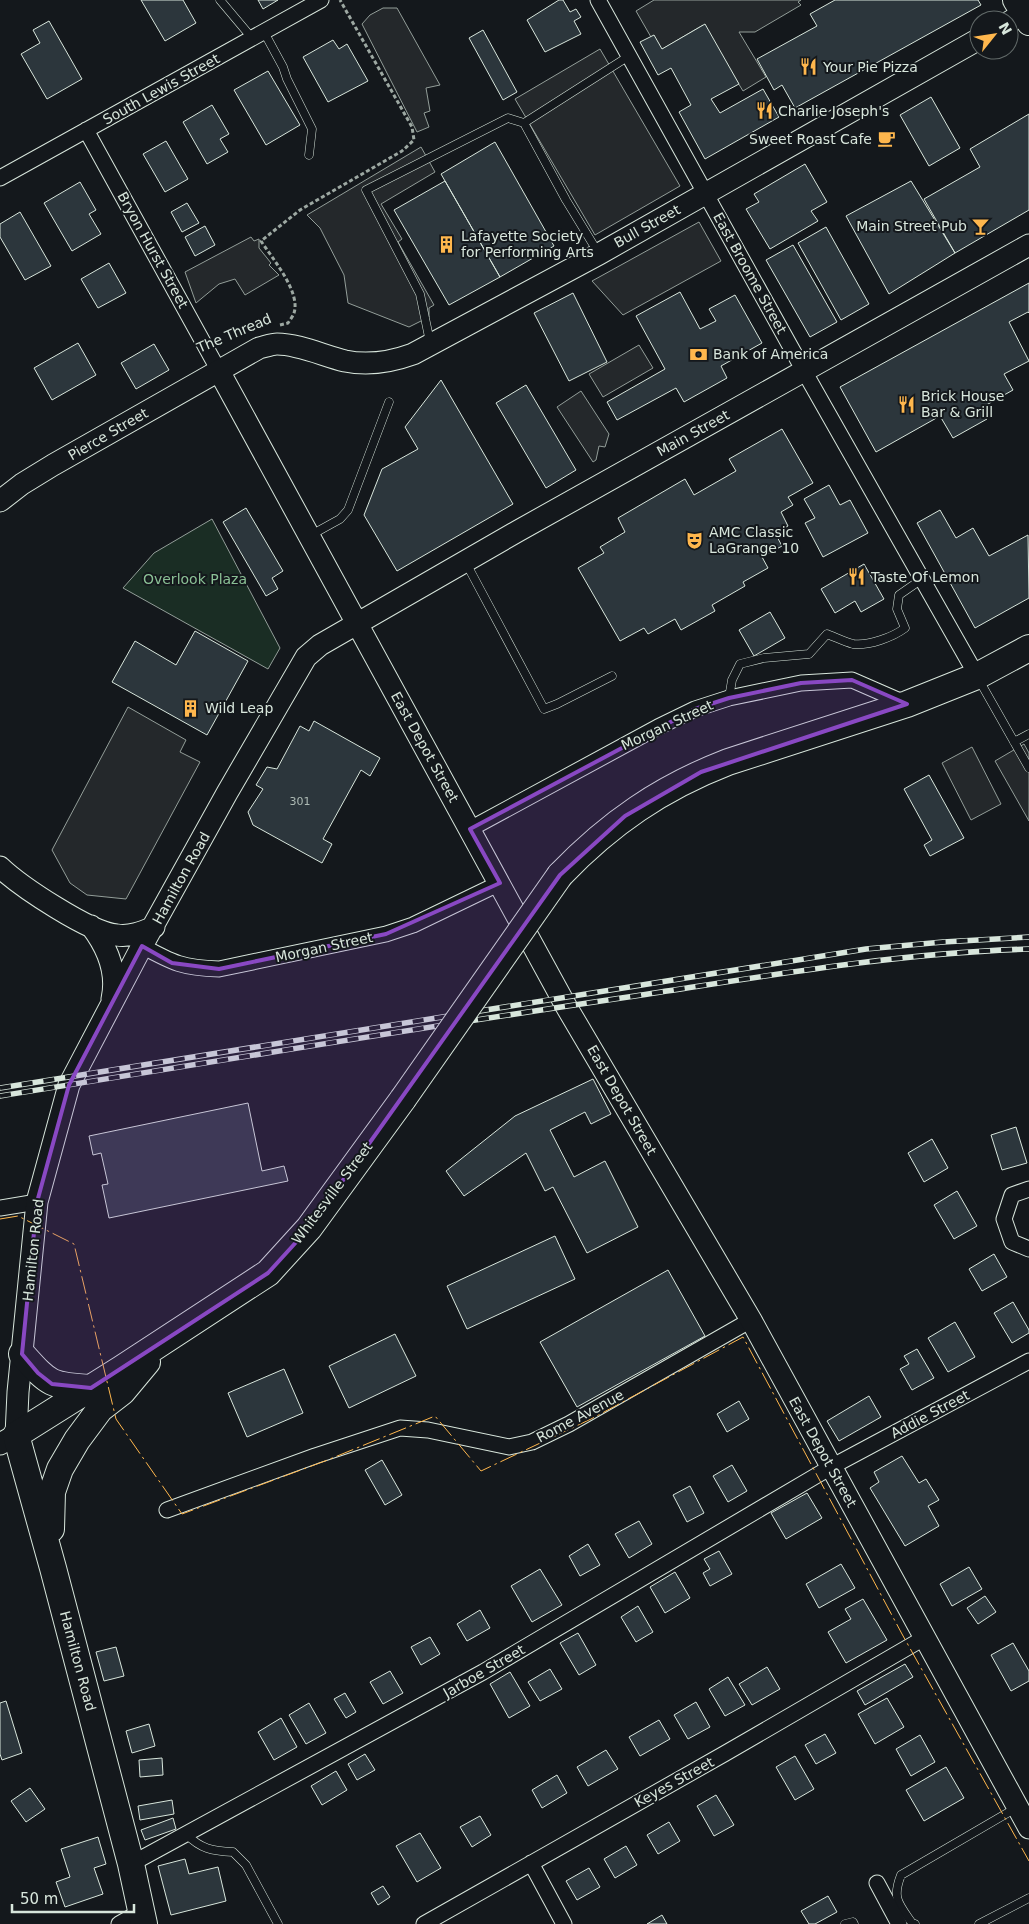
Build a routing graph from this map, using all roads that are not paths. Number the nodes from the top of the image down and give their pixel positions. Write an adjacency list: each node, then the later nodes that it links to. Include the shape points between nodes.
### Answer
1 (220, 0): 4 (lane)
2 (322, 0): 4 (street, South Lewis Street)
3 (598, 0): 6 (street, East Broome Street)
4 (258, 35): 8 (street, South Lewis Street); 9 (lane, via 283,67 312,128)
5 (969, 45): 11 (street, Bull Street)
6 (630, 56): 7 (lane); 11 (street, East Broome Street)
7 (524, 123): 13 (lane); 14 (lane, via 508,118 366,190 420,294)
8 (86, 130): 10 (street, South Lewis Street); 15 (street, Bryon Hurst Street)
9 (309, 156)
10 (0, 178)
11 (706, 193): 13 (street, Bull Street); 16 (street, East Broome Street)
12 (1029, 245): 16 (street, Main Street)
13 (599, 254): 14 (street, Bull Street)
14 (431, 344): 15 (street, Bull Street, via 394,361 376,364 347,361 277,344 259,348)
15 (219, 371): 18 (street, Pierce Street, via 53,465); 19 (street, East Depot Street)
16 (804, 371): 20 (street, Main Street); 21 (street, East Broome Street)
17 (389, 402): 19 (lane, via 348,510 340,519)
18 (0, 501)
19 (310, 536): 22 (street, East Depot Street)
20 (465, 562): 22 (street, Main Street); 24 (lane, via 544,709)
21 (922, 579): 25 (street, East Broome Street); 26 (lane, via 899,595 897,609 905,628 898,634 870,643 853,644 827,634 809,654 740,664)
22 (357, 623): 31 (street, East Depot Street); 35 (street, Hamilton Road, via 306,656)
23 (1029, 648): 25 (highway)
24 (612, 676)
25 (977, 676): 27 (highway); 29 (lane)
26 (728, 698): 27 (street, Morgan Street, via 801,683 852,680); 31 (street, Morgan Street, via 658,727)
27 (907, 704): 43 (highway, Whitesville Street, bridge, via 728,762 674,785 617,822 560,875 309,1228 268,1273)
28 (1029, 734): 29 (lane)
29 (1014, 742): 30 (lane)
30 (1029, 768)
31 (470, 830): 33 (street, East Depot Street)
32 (0, 867): 34 (street, via 50,904)
33 (500, 883): 36 (street, Morgan Street, via 413,925 386,934 219,969 172,963); 42 (street, East Depot Street, via 566,1006)
34 (90, 926): 35 (street, via 119,936); 37 (street, via 109,956 114,989)
35 (154, 927): 36 (street, Hamilton Road)
36 (142, 946): 37 (street, Hamilton Road)
37 (111, 1006): 39 (street, Hamilton Road, via 69,1085)
38 (1029, 1189): 41 (street, via 1012,1195 1004,1219 1012,1242)
39 (37, 1202): 40 (street); 44 (street, Hamilton Road)
40 (0, 1208)
41 (1029, 1249)
42 (751, 1320): 48 (street, East Depot Street); 49 (street, Rome Avenue, via 532,1442 509,1446 428,1430 400,1428)
43 (165, 1341): 46 (highway, Whitesville Street); 50 (highway, via 122,1392 100,1409 60,1469 52,1492 50,1519)
44 (22, 1354): 46 (highway, via 52,1384); 47 (street, Hamilton Road)
45 (1029, 1361): 48 (street, Addie Street)
46 (91, 1388): 47 (highway, Whitesville Street)
47 (8, 1440): 50 (highway, Hamilton Road)
48 (831, 1467): 51 (street, East Depot Street); 54 (street, Jarboe Street, via 483,1672)
49 (167, 1510)
50 (53, 1568): 56 (highway, Hamilton Road)
51 (924, 1638): 52 (street, East Depot Street); 55 (street, Keyes Street)
52 (1018, 1806): 53 (street, East Depot Street); 66 (lane, via 901,1875 896,1889 899,1904)
53 (1029, 1828)
54 (186, 1834): 56 (street, Jarboe Street); 60 (lane, via 196,1844 214,1851 232,1852 246,1865)
55 (531, 1863): 61 (street, Keyes Street); 62 (street)
56 (131, 1864): 59 (highway, Hamilton Road)
57 (876, 1883): 65 (street)
58 (1029, 1898): 67 (lane)
59 (134, 1920)
60 (278, 1924)
61 (424, 1924)
62 (564, 1924)
63 (845, 1924): 64 (lane)
64 (854, 1924)
65 (899, 1924)
66 (915, 1924)
67 (979, 1924)

